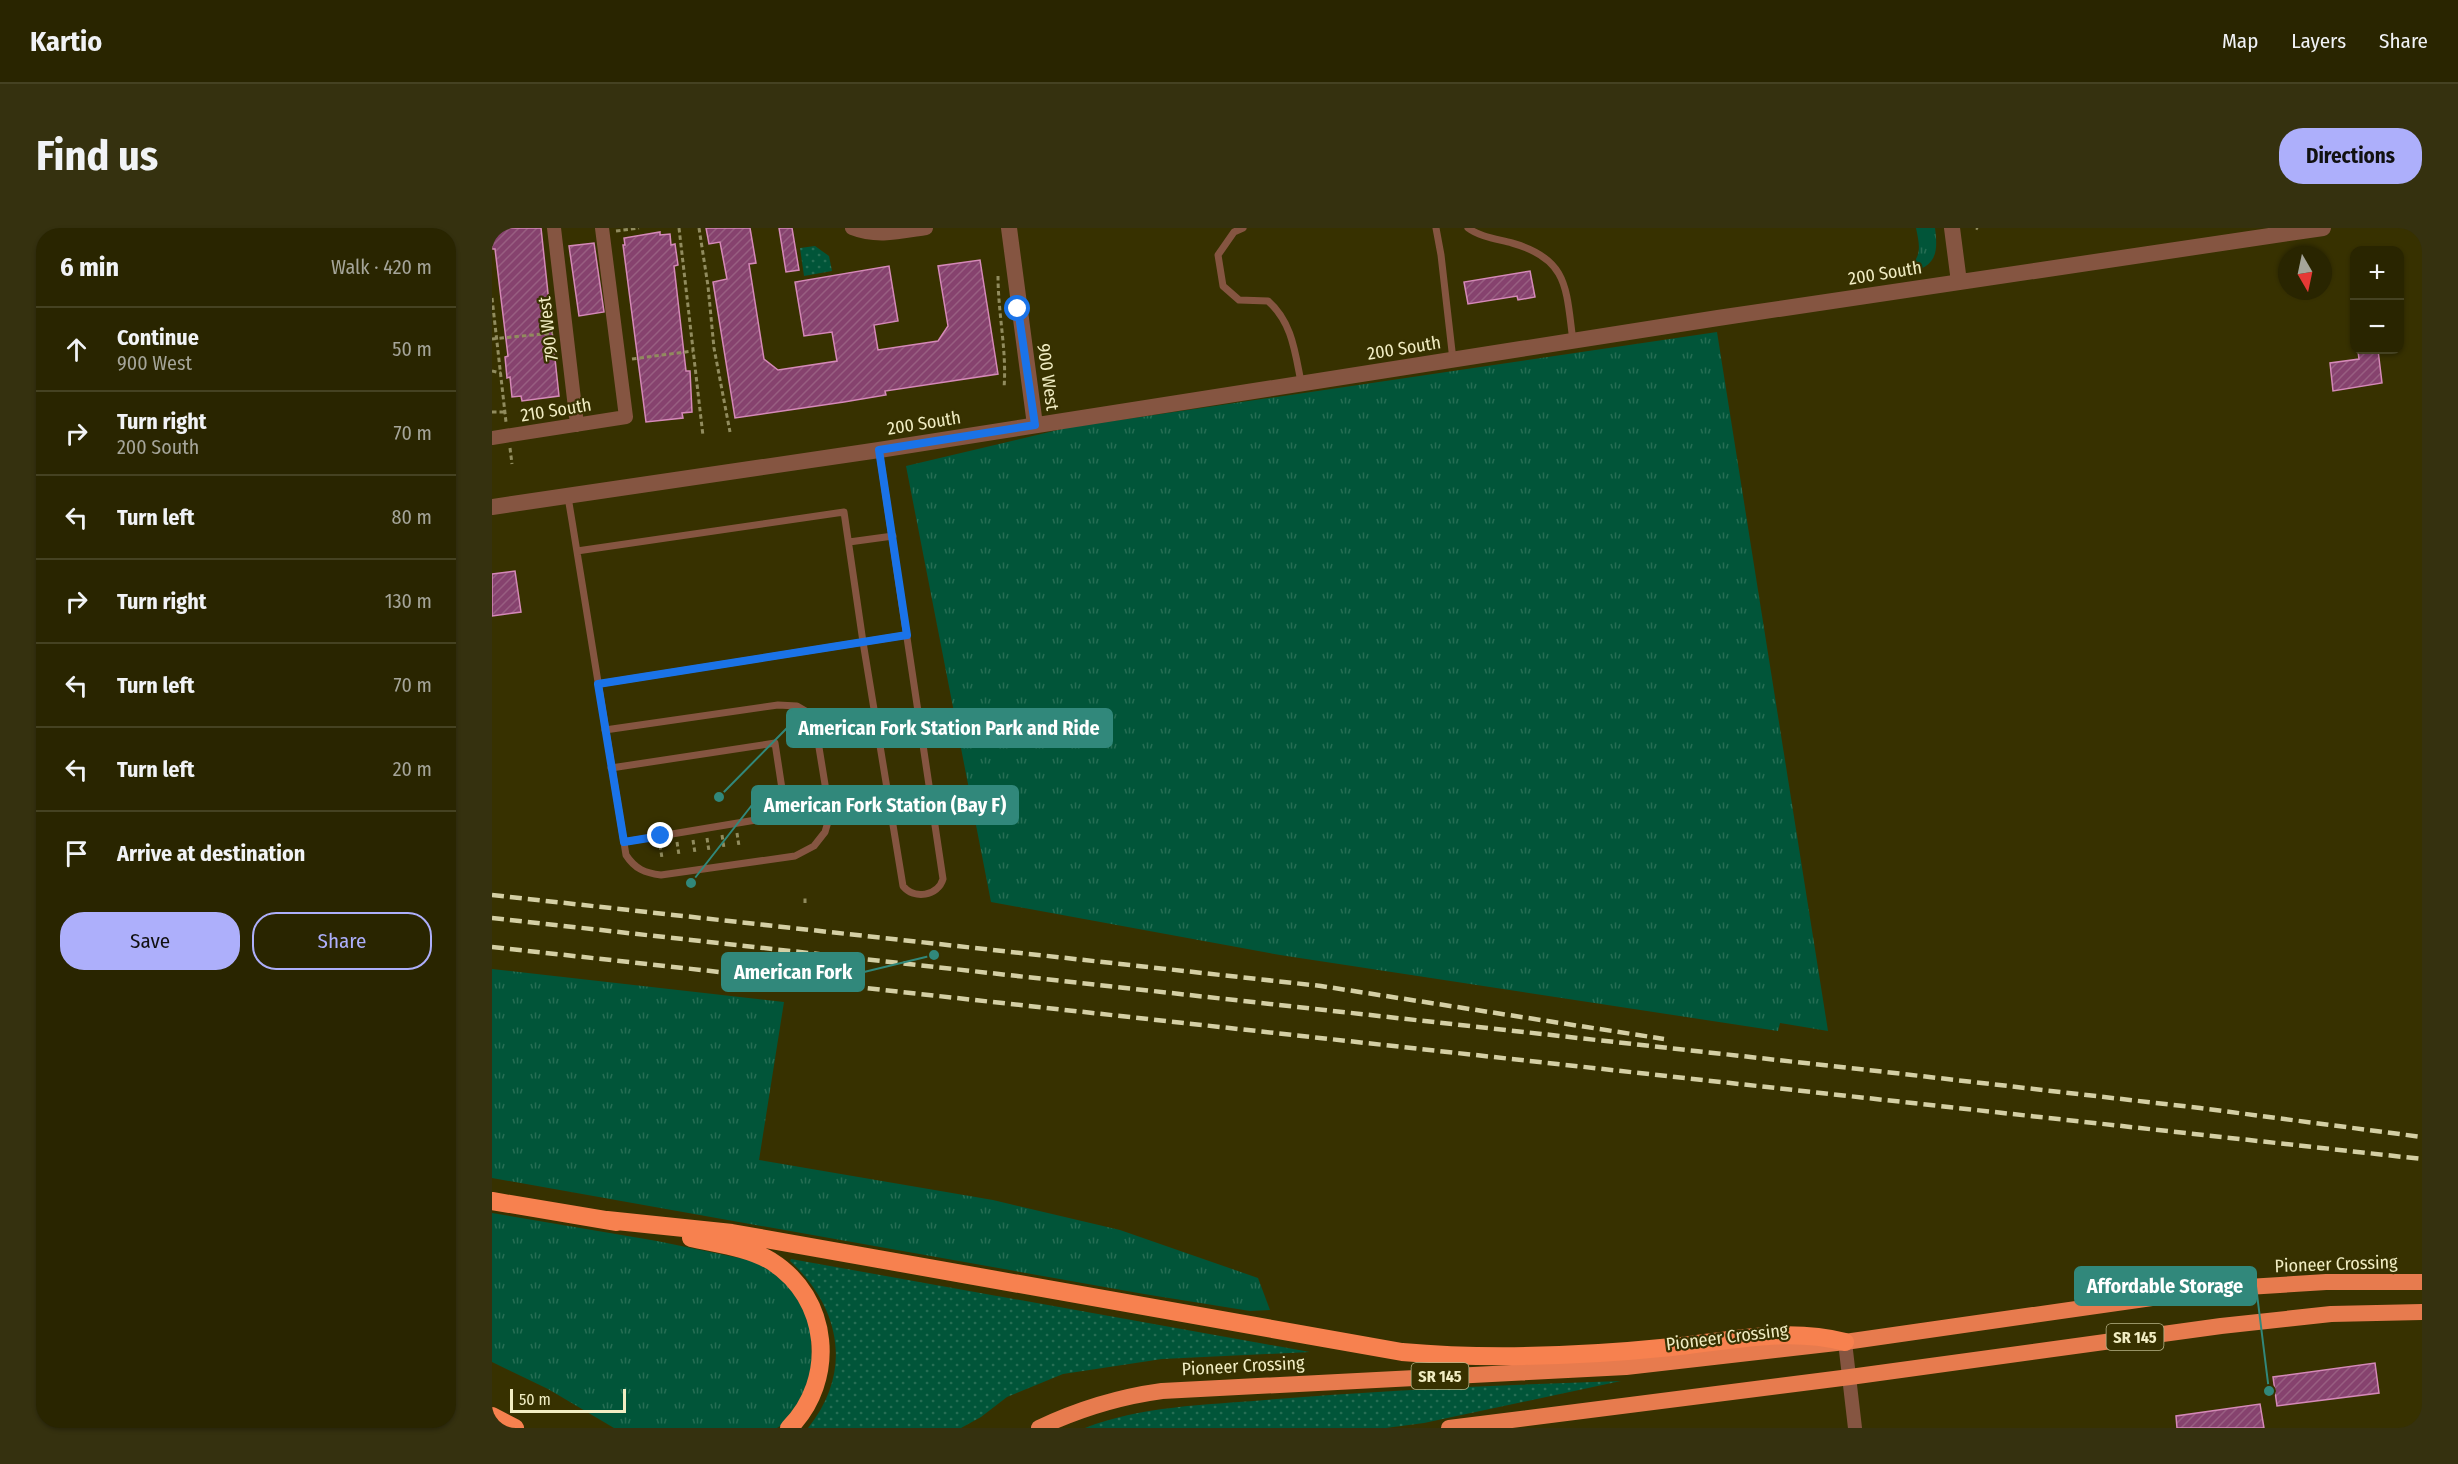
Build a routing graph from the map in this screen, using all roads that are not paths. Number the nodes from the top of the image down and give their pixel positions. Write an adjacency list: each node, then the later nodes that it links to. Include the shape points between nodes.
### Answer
1 (554, 228): 16 (street, 790 West)
2 (852, 228): 11 (street, via 873,234)
3 (926, 228): 11 (street)
4 (1009, 228): 17 (street, 900 West)
5 (1244, 228): 15 (lane, via 1234,232 1218,255 1223,286 1239,300 1269,301 1280,311 1292,336)
6 (1436, 228): 14 (lane)
7 (1468, 228): 13 (lane, via 1545,256 1561,274)
8 (1952, 228): 12 (street)
9 (2323, 228): 12 (street, 200 South)
10 (608, 229): 16 (street, 210 South, via 626,417)
11 (900, 230)
12 (1959, 282): 13 (street, 200 South)
13 (1573, 341): 14 (street, 200 South)
14 (1453, 360): 15 (street, 200 South)
15 (1301, 384): 17 (street, 200 South)
16 (578, 425): 18 (street, 210 South)
17 (1035, 425): 19 (street, 200 South)
18 (492, 438)
19 (879, 450): 20 (street, 200 South); 22 (lane)
20 (568, 497): 21 (street, 200 South); 24 (lane)
21 (492, 507)
22 (892, 536): 23 (lane); 25 (lane)
23 (849, 542): 24 (lane, via 844,512); 26 (lane)
24 (577, 551): 27 (lane)
25 (907, 635): 26 (lane); 26 (lane, via 943,879 936,892 929,895 906,890 902,880)
26 (863, 642): 27 (lane)
27 (598, 684): 28 (lane)
28 (605, 730): 29 (lane); 30 (lane, via 778,705 797,706 809,713 816,729 830,815 825,832 814,846 795,855 661,875 637,868 626,855)
29 (612, 768): 30 (lane); 30 (lane, via 775,743 786,815)
30 (624, 842)
31 (492, 1201): 32 (highway)
32 (607, 1220): 35 (highway, via 732,1233 1411,1353 1477,1357 1583,1354 1781,1334 1814,1335); 39 (highway, via 753,1253 781,1269 799,1287 817,1320 821,1360 808,1404)
33 (2422, 1282): 35 (highway, Pioneer Crossing / SR 145, via 2326,1282 2215,1289)
34 (2422, 1312): 36 (highway, SR 145, via 2331,1314 2221,1326)
35 (1845, 1342): 36 (street); 40 (highway, Pioneer Crossing / SR 145, via 1583,1371 1162,1390 1110,1400)
36 (1850, 1377): 41 (highway, SR 145); 42 (street)
37 (492, 1416): 38 (highway)
38 (515, 1428)
39 (789, 1428)
40 (1039, 1428)
41 (1449, 1428)
42 (1855, 1428)

